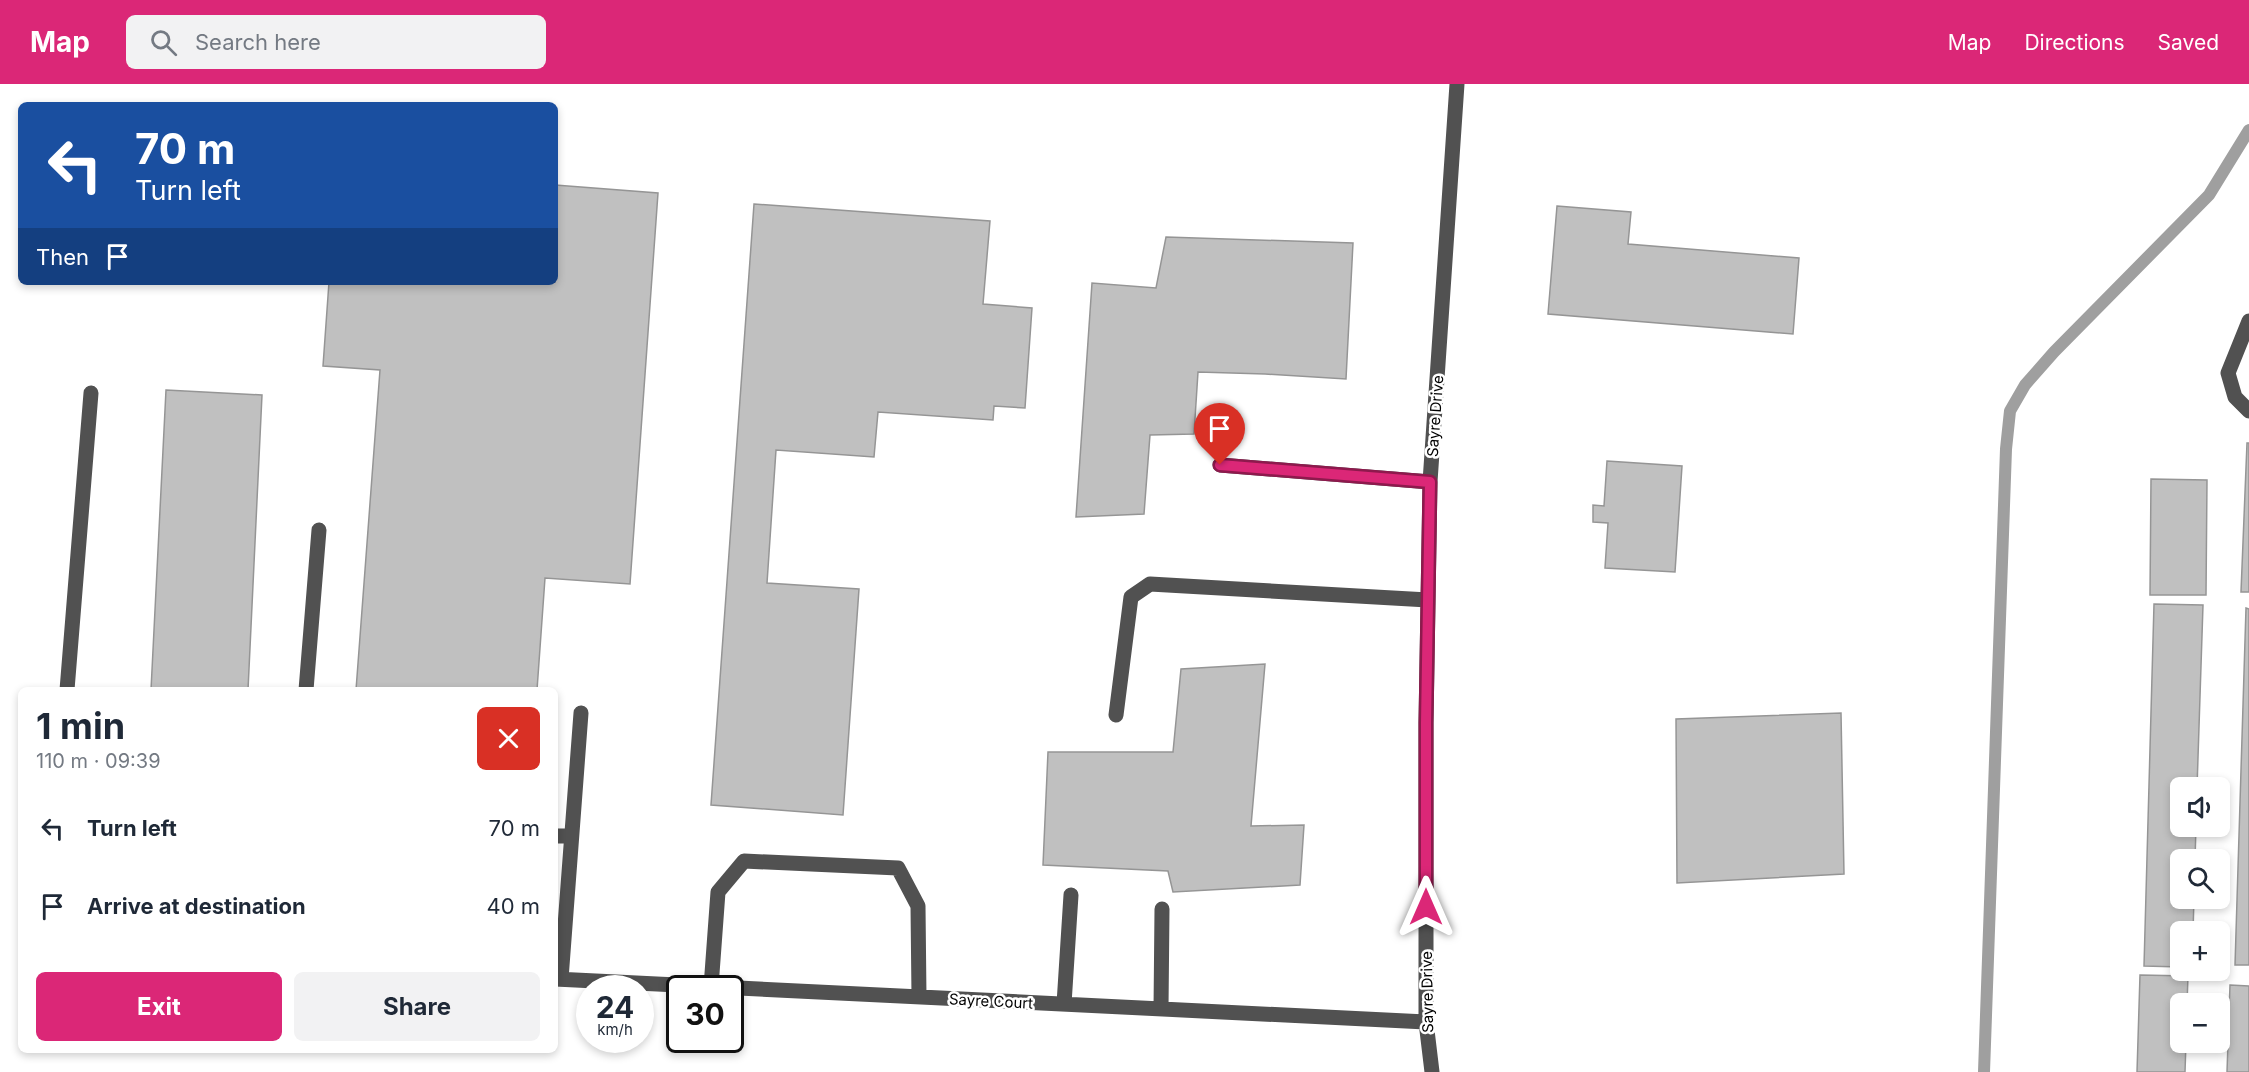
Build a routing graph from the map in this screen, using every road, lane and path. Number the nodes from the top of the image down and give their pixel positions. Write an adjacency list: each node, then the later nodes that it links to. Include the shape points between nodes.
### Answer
1 (1456, 84): 6 (street, Sayre Drive)
2 (2249, 321): 4 (street, via 2228,373 2235,398)
3 (91, 393): 9 (street)
4 (2249, 411)
5 (1220, 465): 6 (street)
6 (1430, 482): 8 (street, Sayre Drive)
7 (319, 530): 10 (street)
8 (1428, 600): 12 (street, via 1150,584 1131,597); 24 (street, Sayre Drive)
9 (67, 687)
10 (306, 687)
11 (581, 713): 14 (street)
12 (1116, 715)
13 (558, 836): 14 (street)
14 (572, 837): 18 (street)
15 (1071, 895): 22 (street)
16 (1162, 909): 23 (street)
17 (712, 975): 21 (street, via 718,892 744,861 898,868 918,906)
18 (558, 979): 19 (street, Sayre Court)
19 (666, 985)
20 (744, 989): 21 (street, Sayre Court)
21 (919, 997): 22 (street, Sayre Court)
22 (1064, 1004): 23 (street, Sayre Court)
23 (1161, 1009): 24 (street, Sayre Court)
24 (1426, 1022): 25 (street, Sayre Drive)
25 (1432, 1072)

